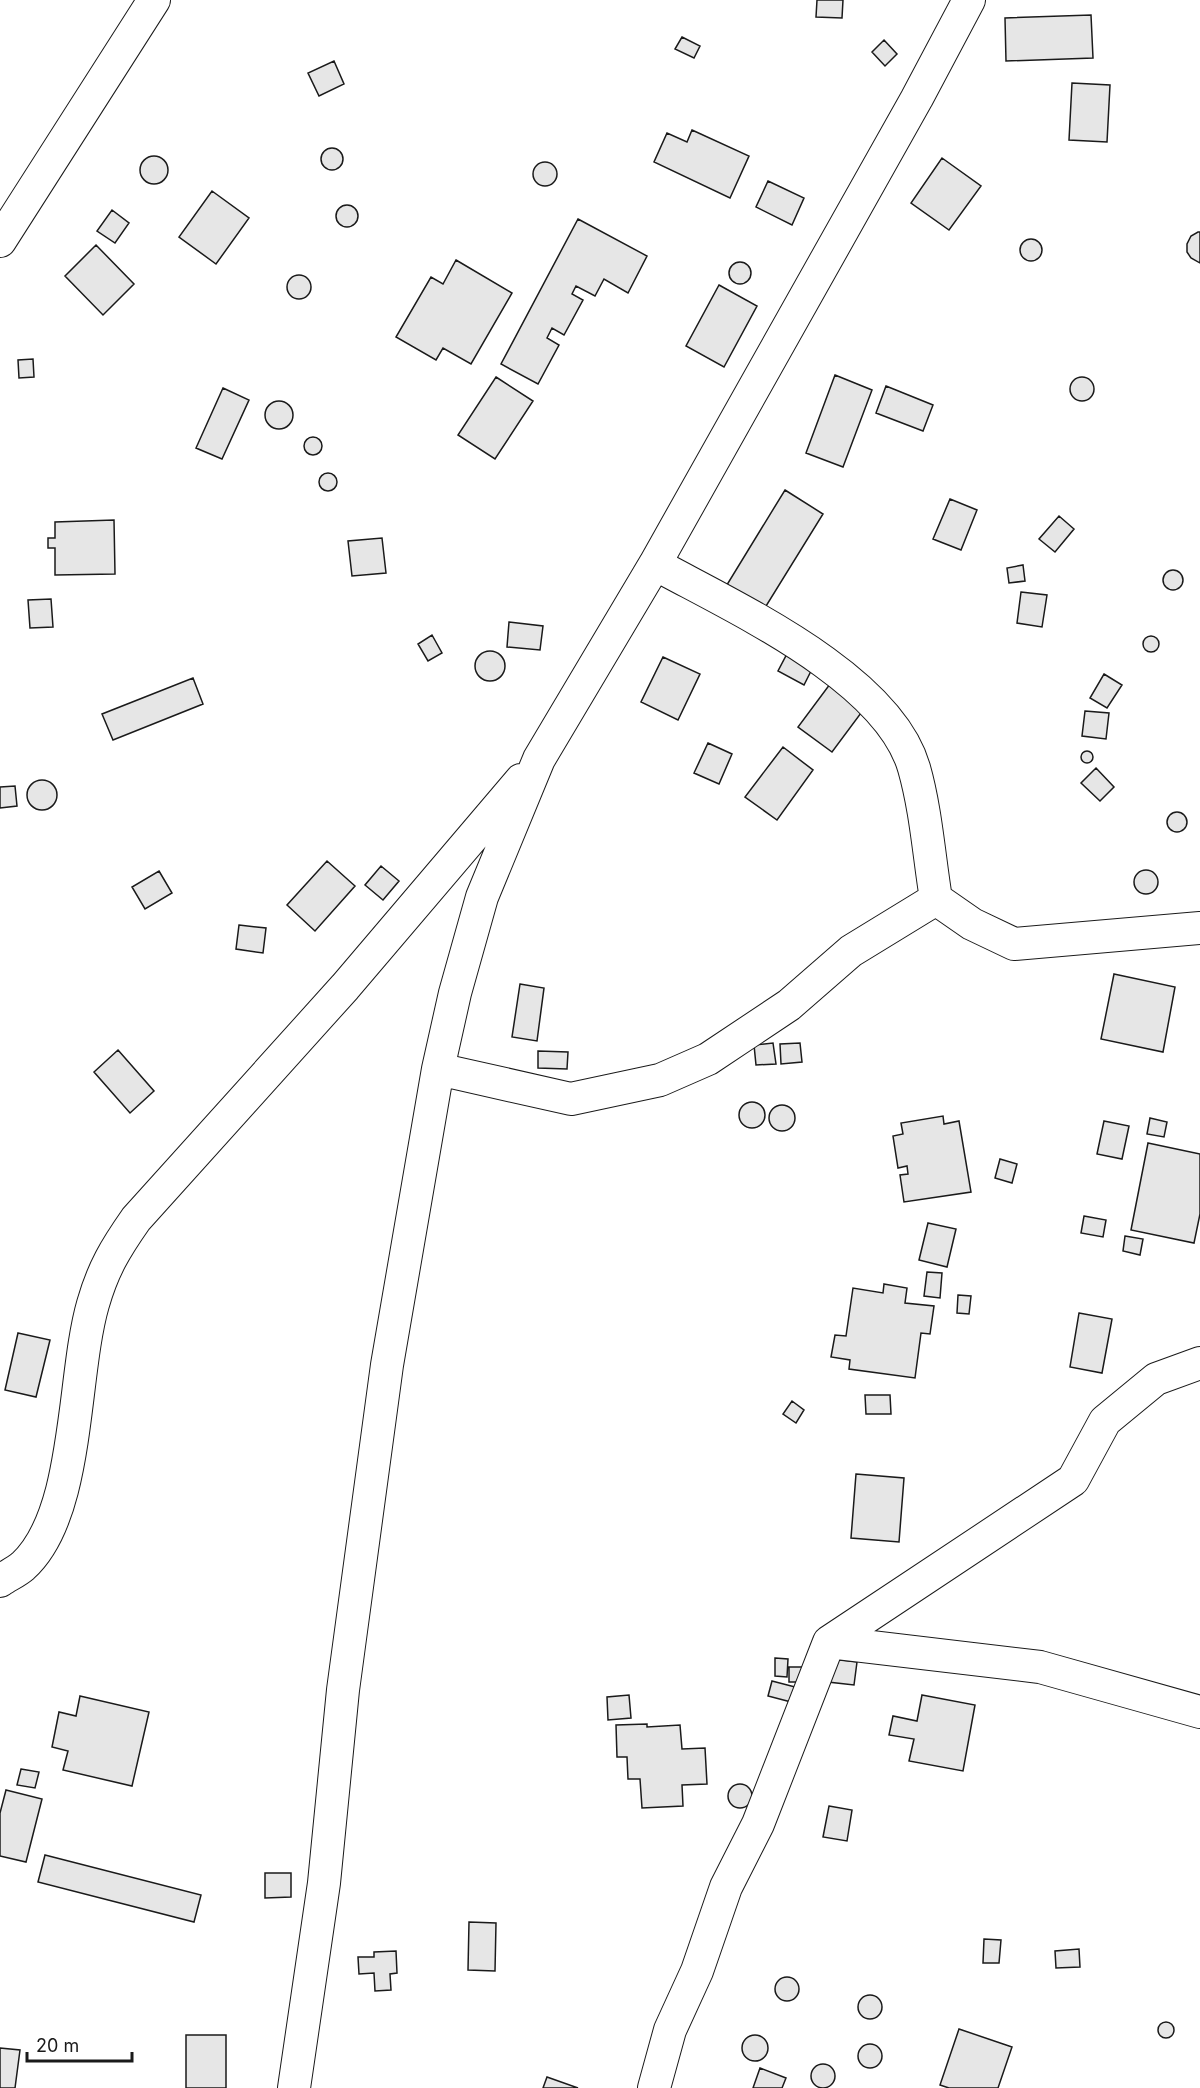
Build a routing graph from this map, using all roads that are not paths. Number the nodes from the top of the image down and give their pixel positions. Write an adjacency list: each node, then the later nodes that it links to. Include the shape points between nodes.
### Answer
1 (154, 0): 3 (street)
2 (969, 0): 4 (street)
3 (0, 241)
4 (655, 564): 5 (street); 6 (street, via 801,646 857,688 892,725 914,767)
5 (539, 759): 8 (street, via 482,897); 10 (street, via 345,987 136,1219 108,1258 92,1305 81,1360 70,1458 50,1528 24,1565)
6 (936, 899): 7 (street, via 972,924 1014,944); 8 (street, via 851,951 789,1005 708,1059 660,1080 571,1098)
7 (1200, 928)
8 (438, 1069): 13 (street, via 387,1365 343,1690 324,1883)
9 (1200, 1363): 11 (street, via 1156,1379 1106,1421 1073,1480)
10 (0, 1581)
11 (829, 1642): 12 (street, via 1040,1667); 14 (street, via 758,1824 726,1887 697,1971 670,2030)
12 (1200, 1712)
13 (294, 2088)
14 (654, 2088)

